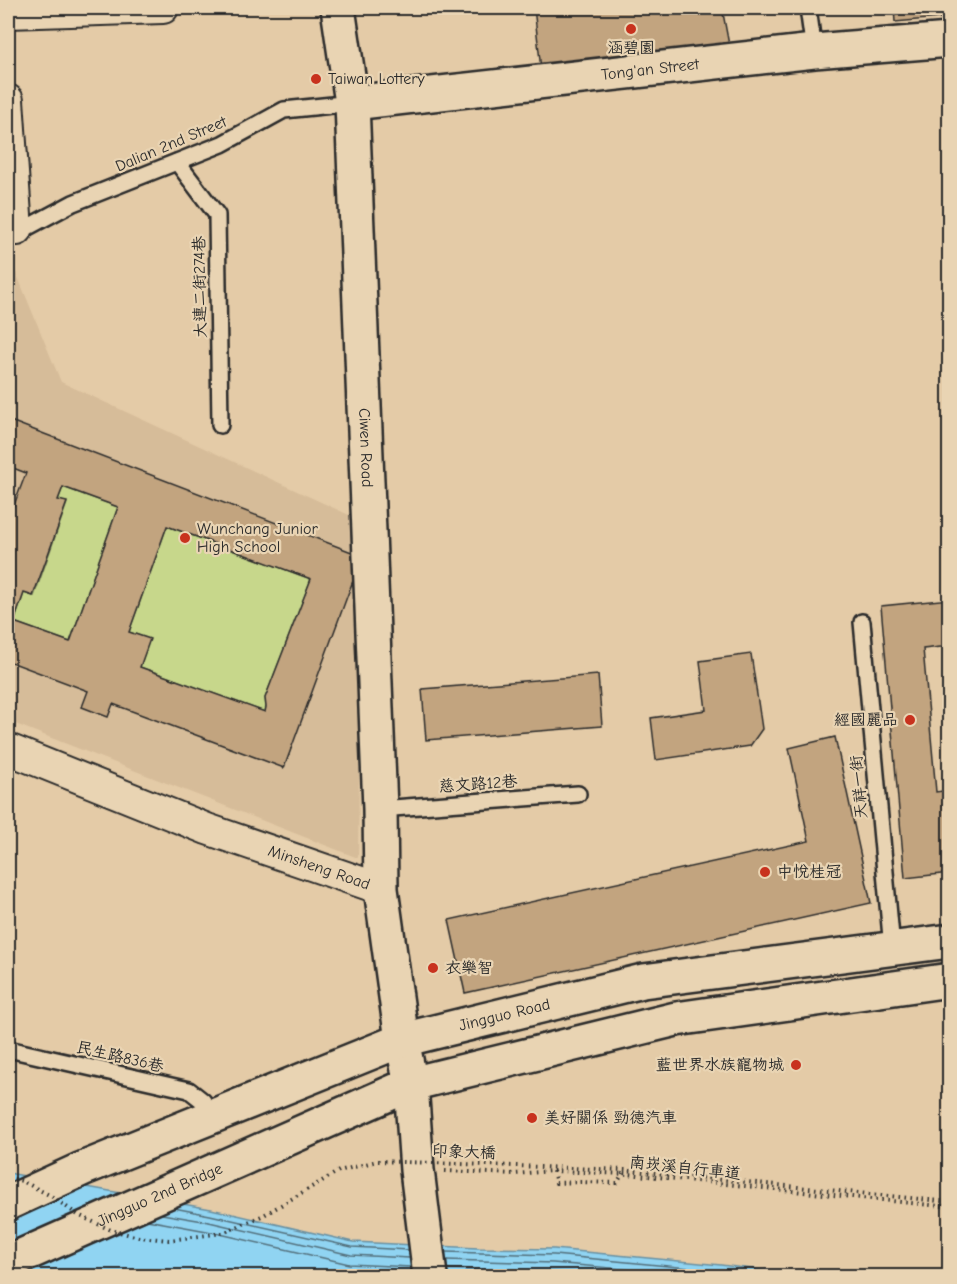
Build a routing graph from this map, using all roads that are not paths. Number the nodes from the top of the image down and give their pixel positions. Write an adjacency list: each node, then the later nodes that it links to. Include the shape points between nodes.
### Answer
1 (163, 8): 4 (street)
2 (338, 8): 9 (street, Ciwen Road)
3 (808, 8): 7 (lane)
4 (79, 9): 5 (street)
5 (8, 13)
6 (950, 40): 7 (street, Tong'an Street)
7 (814, 51): 9 (street, Tong'an Street)
8 (8, 100): 11 (street)
9 (352, 102): 10 (lane, Dalian 2nd Street, via 284,110 222,144); 16 (street, Ciwen Road)
10 (177, 162): 11 (lane, Dalian 2nd Street); 12 (lane, 大連二街274巷, via 217,215)
11 (12, 232)
12 (220, 425)
13 (862, 622): 19 (lane, 天祥一街)
14 (8, 749): 17 (street, Minsheng Road, via 207,829)
15 (578, 794): 16 (lane, 慈文路12巷)
16 (380, 809): 17 (street, Ciwen Road)
17 (381, 889): 21 (street, Minsheng Road)
18 (950, 941): 19 (street, Jingguo Road)
19 (892, 948): 21 (street, Jingguo Road, via 644,981)
20 (950, 980): 23 (street, via 676,1019)
21 (402, 1040): 23 (street, Minsheng Road); 24 (street, Jingguo Road)
22 (8, 1049): 24 (lane, 民生路836巷, via 189,1090)
23 (411, 1084): 26 (street, Jingguo 2nd Bridge); 27 (street, Minsheng Road)
24 (213, 1117): 25 (street, Jingguo Road)
25 (8, 1203)
26 (8, 1262)
27 (430, 1276)

